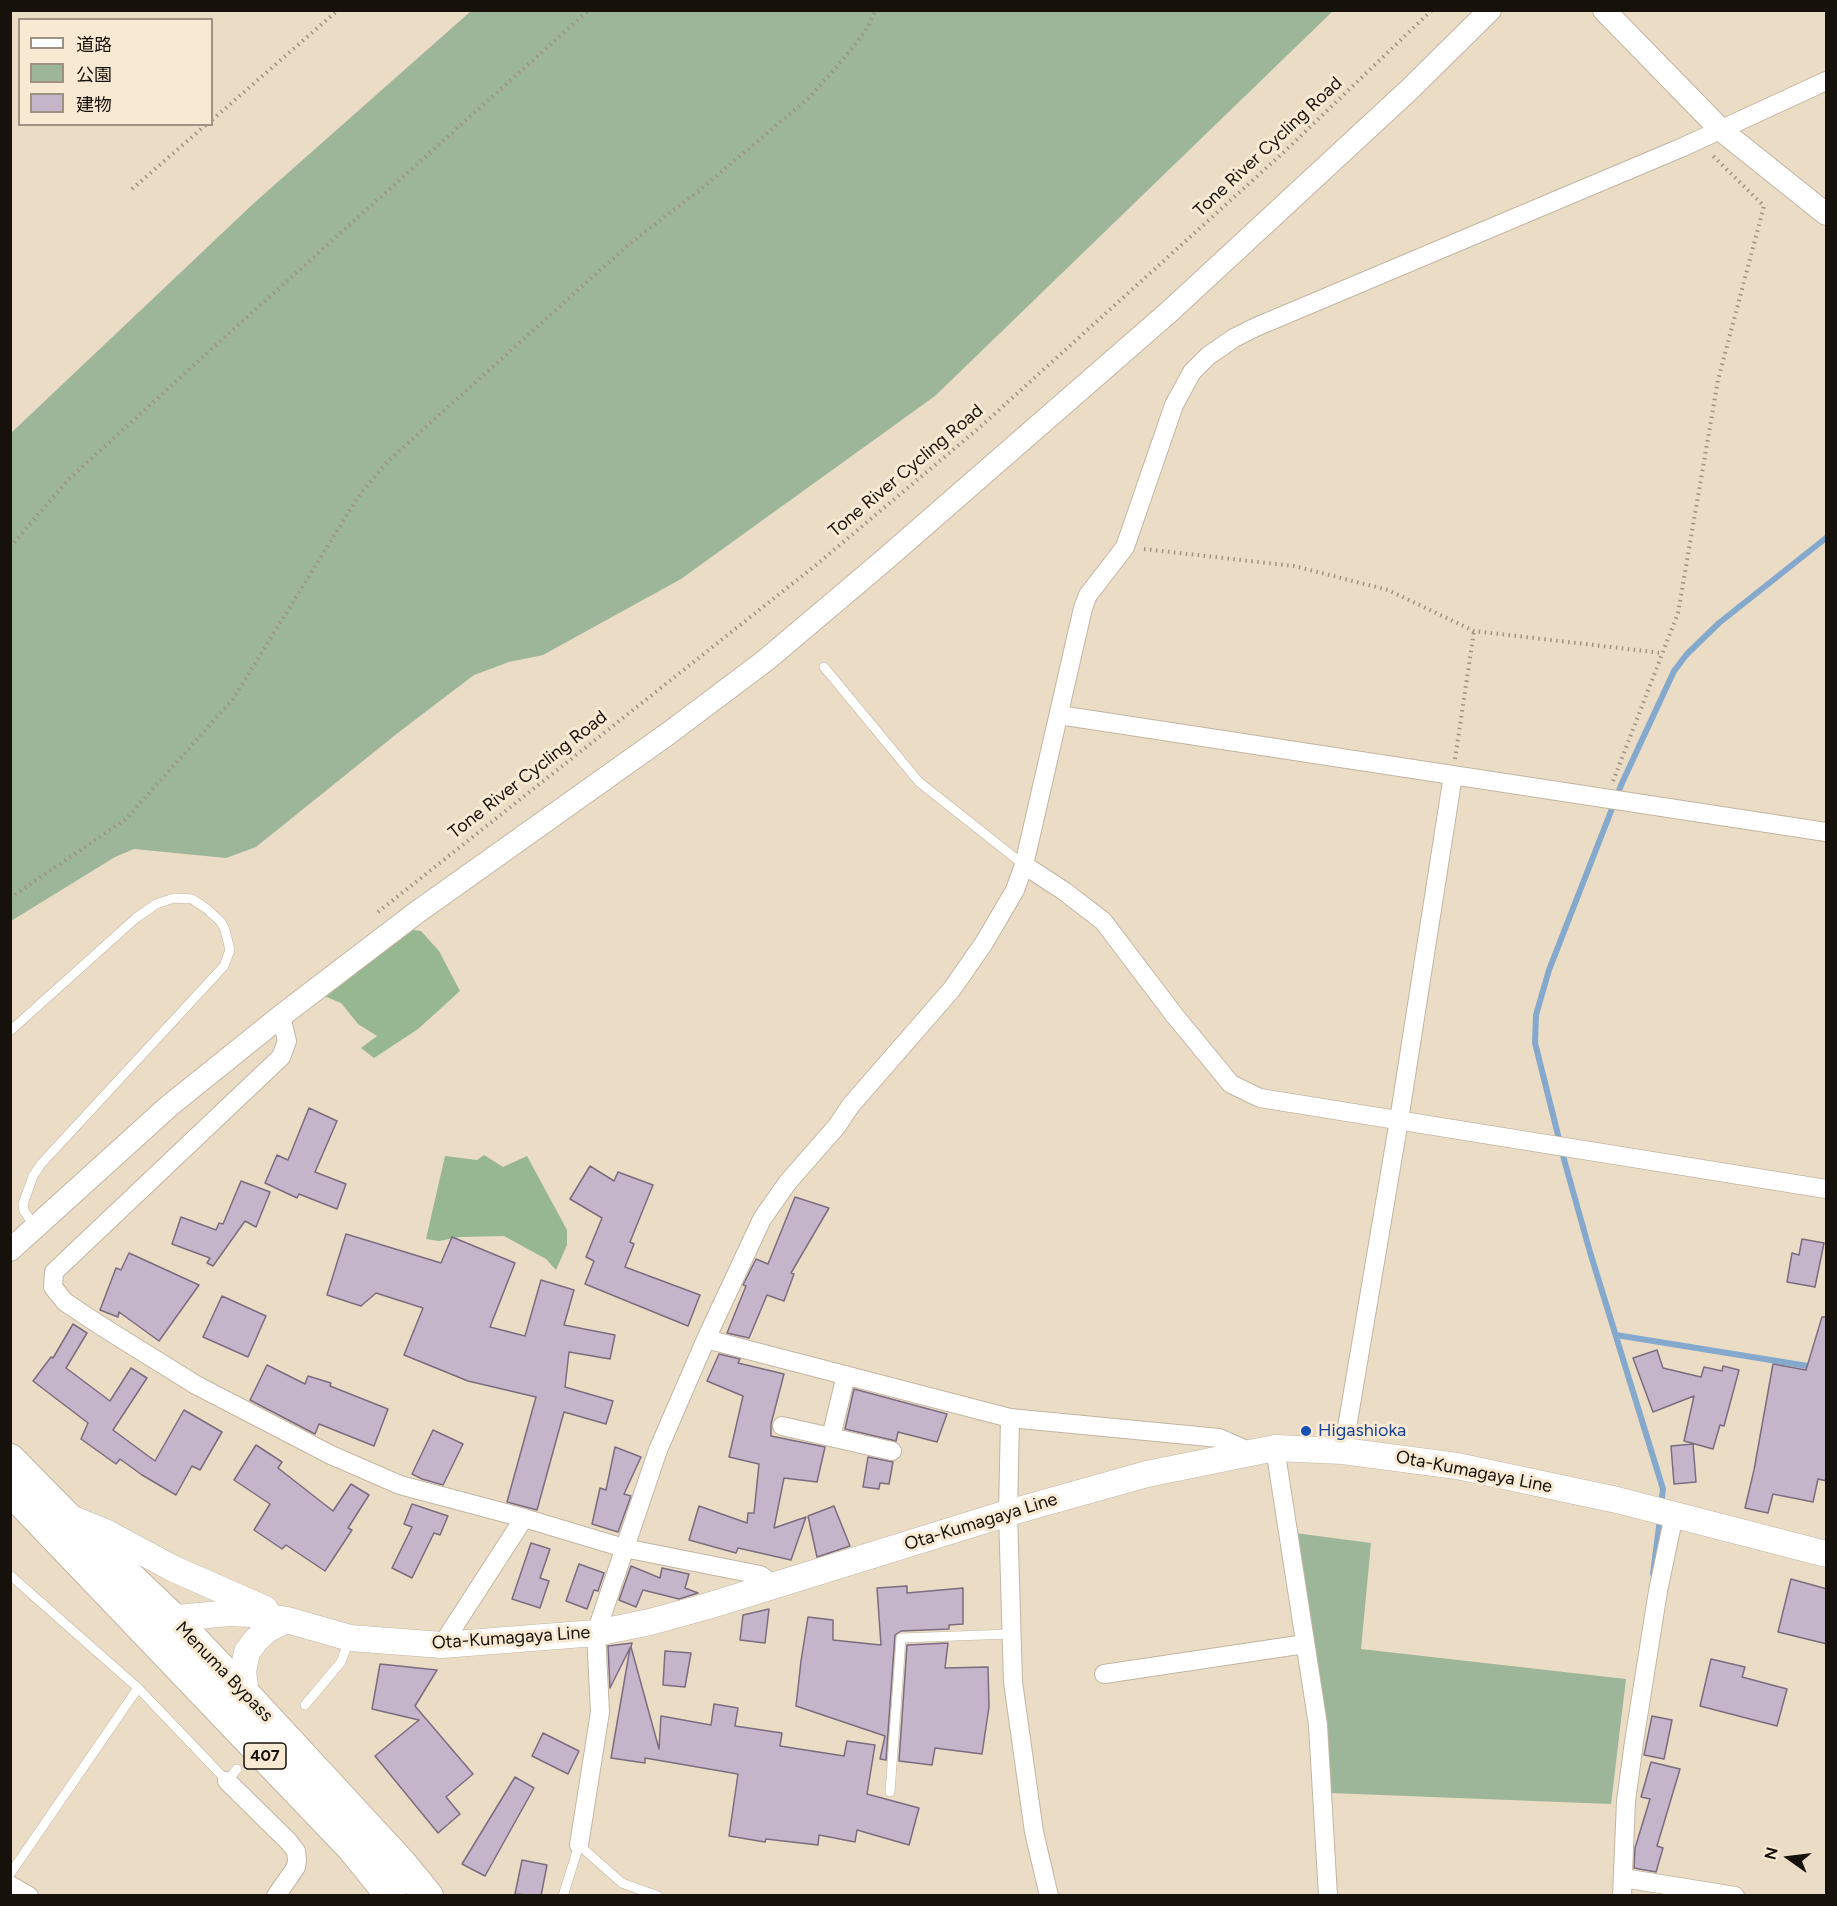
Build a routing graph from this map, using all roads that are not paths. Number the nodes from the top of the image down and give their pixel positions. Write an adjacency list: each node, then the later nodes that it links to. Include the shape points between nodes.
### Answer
1 (1490, 10): 11 (street, via 1169,312 766,660 416,913)
2 (1604, 10): 4 (street)
3 (1827, 81): 4 (street)
4 (1721, 130): 5 (street); 7 (street, via 1256,327 1208,356 1192,372 1174,405 1125,547 1088,595)
5 (1827, 214)
6 (824, 668): 10 (lane, via 919,782)
7 (1059, 716): 8 (street); 10 (street)
8 (1453, 775): 9 (street); 13 (street)
9 (1827, 832)
10 (1024, 865): 13 (street, via 1103,921 1231,1084 1260,1098); 17 (street, via 1015,890 952,989 851,1105 762,1219)
11 (281, 1016): 15 (street, via 169,1106); 30 (street, via 287,1041 281,1057 54,1272 52,1287 65,1302 196,1384 331,1455 400,1485)
12 (10, 1031): 15 (lane, via 156,904 174,898 192,899 221,922 225,930 230,950 224,966 33,1176 24,1211)
13 (1399, 1120): 14 (street); 24 (street)
14 (1827, 1189)
15 (35, 1227): 16 (street)
16 (10, 1250)
17 (706, 1339): 18 (street); 31 (street, via 658,1450)
18 (846, 1375): 19 (street); 21 (street)
19 (1010, 1418): 22 (street, via 1219,1438); 27 (street)
20 (782, 1426): 21 (street)
21 (831, 1437): 23 (street)
22 (1264, 1450): 24 (main road, Ota-Kumagaya Line); 27 (main road, Ota-Kumagaya Line, via 1147,1473); 41 (street)
23 (892, 1451)
24 (1343, 1451): 28 (main road, Ota-Kumagaya Line, via 1457,1466)
25 (10, 1459): 29 (highway, Menuma Bypass / 407)
26 (10, 1490): 36 (highway, Menuma Bypass / 407)
27 (1008, 1513): 34 (main road, Ota-Kumagaya Line); 39 (street)
28 (1674, 1515): 32 (main road, Ota-Kumagaya Line); 52 (street, via 1634,1742 1626,1801)
29 (68, 1518): 35 (highway, Menuma Bypass / 407); 37 (main road)
30 (524, 1518): 31 (street); 42 (street)
31 (624, 1548): 34 (street, via 760,1575); 38 (street)
32 (1827, 1554)
33 (10, 1575): 44 (lane)
34 (776, 1586): 38 (main road, Ota-Kumagaya Line)
35 (174, 1619): 36 (main road, Ota-Kumagaya Line); 37 (main road, Ota-Kumagaya Line, via 229,1613); 45 (highway, Menuma Bypass / 407)
36 (135, 1620): 55 (highway, Menuma Bypass / 407, via 353,1849)
37 (287, 1620): 40 (main road, Ota-Kumagaya Line); 45 (main road, via 268,1629 247,1652 243,1671)
38 (596, 1633): 42 (main road, Ota-Kumagaya Line); 49 (street, via 600,1712)
39 (1010, 1634): 48 (lane, via 901,1638); 59 (street, via 1034,1832)
40 (350, 1638): 42 (main road, Ota-Kumagaya Line); 46 (lane, via 341,1662)
41 (1305, 1644): 43 (street); 60 (street, via 1318,1725)
42 (442, 1645)
43 (1104, 1674)
44 (138, 1688): 47 (lane); 50 (lane)
45 (246, 1695): 56 (highway, Menuma Bypass / 407)
46 (305, 1705)
47 (232, 1775): 54 (street, via 296,1851 296,1867)
48 (890, 1792)
49 (579, 1845): 57 (lane); 58 (lane, via 622,1883)
50 (10, 1874)
51 (10, 1885): 53 (street)
52 (1622, 1887): 61 (street)
53 (29, 1896)
54 (276, 1896)
55 (391, 1896)
56 (428, 1896)
57 (563, 1896)
58 (658, 1896)
59 (1048, 1896)
60 (1328, 1896)
61 (1735, 1896)

